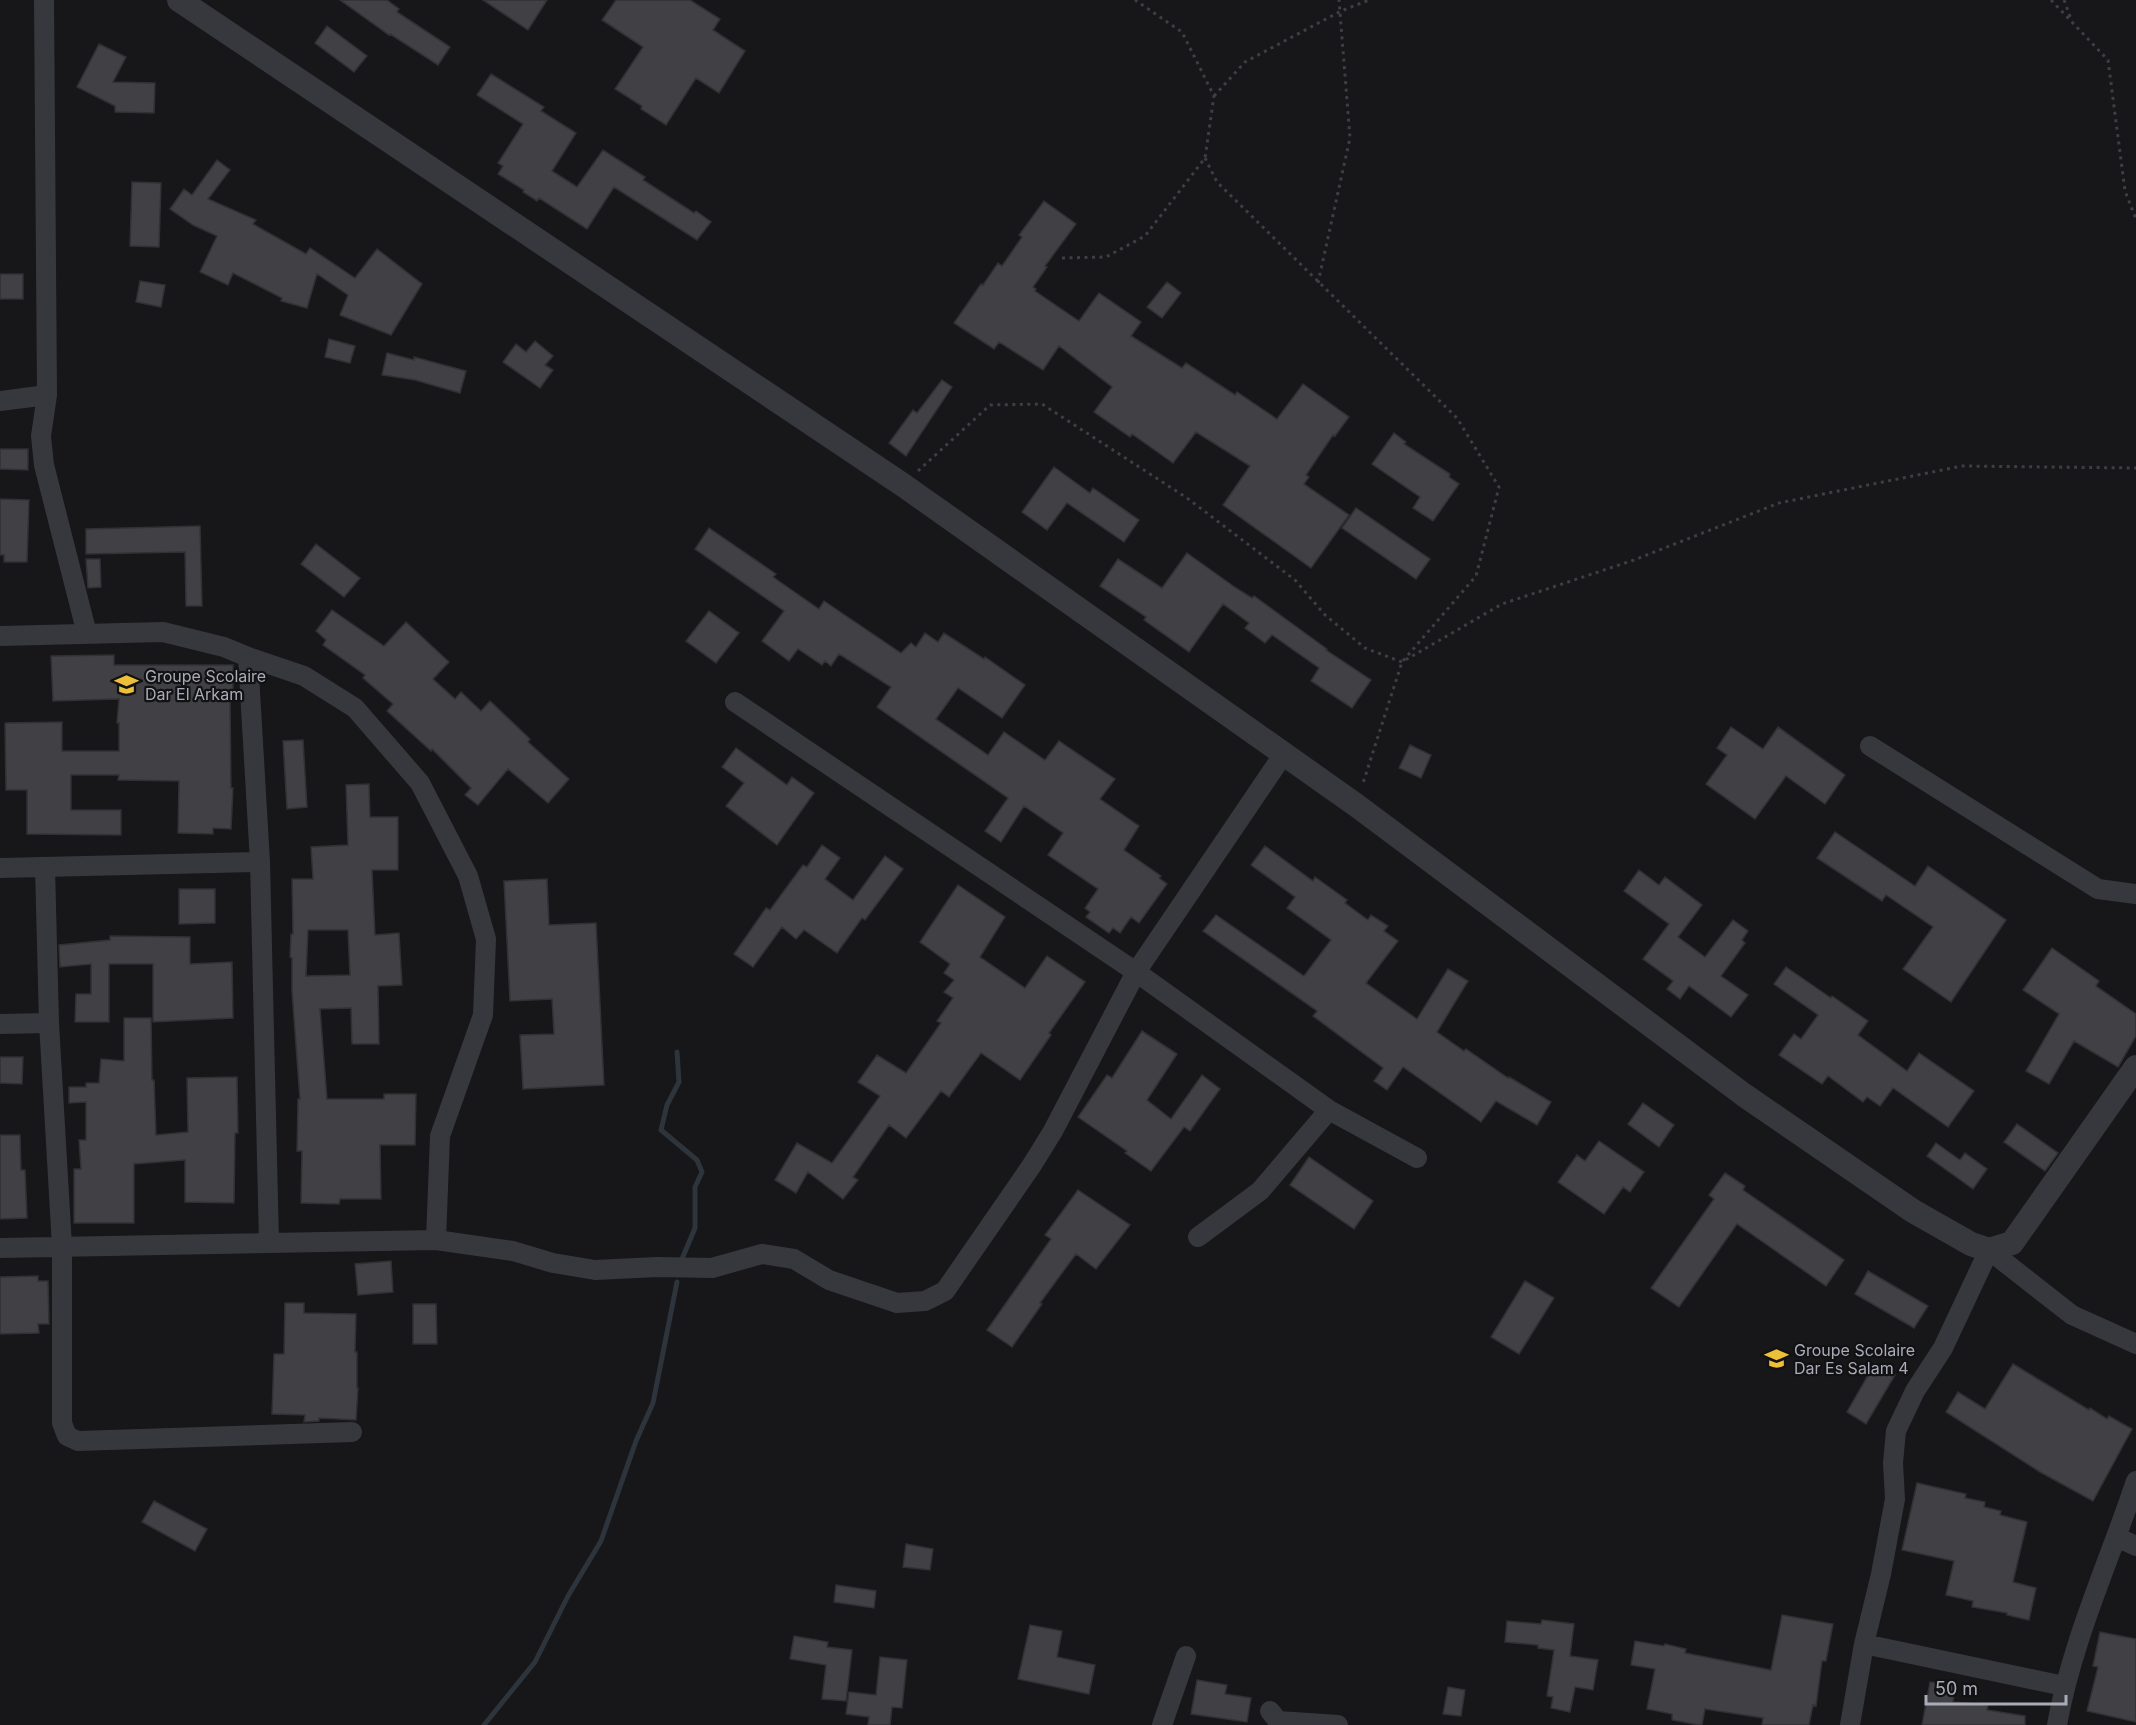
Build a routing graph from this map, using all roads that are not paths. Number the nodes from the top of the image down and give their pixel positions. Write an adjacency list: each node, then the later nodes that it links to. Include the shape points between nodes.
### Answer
1 (44, 0): 3 (street)
2 (179, 0): 10 (street, via 903,484)
3 (47, 395): 4 (street); 5 (street, via 41,436 44,465)
4 (0, 401)
5 (87, 634): 6 (street); 7 (street, via 163,632 224,646)
6 (0, 636)
7 (248, 657): 11 (street); 22 (street, via 303,676 355,708 420,783 468,876 486,939 483,1016 440,1136)
8 (735, 702): 15 (street)
9 (1870, 746): 14 (street, via 2098,889)
10 (1282, 755): 15 (street); 26 (street, via 1356,805 1744,1095 1913,1211)
11 (260, 862): 12 (street); 23 (street)
12 (45, 867): 13 (street); 16 (street)
13 (0, 868)
14 (2136, 894)
15 (1136, 972): 19 (street); 22 (street, via 1032,1165 945,1291 925,1301 897,1303 829,1280 794,1259 762,1254 712,1268 595,1270 513,1251)
16 (49, 1023): 17 (street); 24 (street)
17 (0, 1024)
18 (2136, 1067): 26 (street, via 2012,1244)
19 (1329, 1110): 20 (street); 21 (street, via 1260,1191)
20 (1417, 1158)
21 (1198, 1237)
22 (436, 1240): 23 (street)
23 (269, 1243): 24 (street)
24 (62, 1246): 25 (street); 28 (street, via 62,1423 67,1436 78,1441)
25 (0, 1248)
26 (1989, 1250): 27 (street, via 2072,1315); 32 (street, via 1943,1348 1915,1391 1896,1431 1894,1499)
27 (2136, 1344)
28 (352, 1432)
29 (2136, 1481): 30 (street)
30 (2117, 1537): 31 (street); 34 (street)
31 (2136, 1546)
32 (1864, 1644): 34 (street); 38 (street)
33 (1186, 1656): 36 (street)
34 (2064, 1686): 39 (street)
35 (1270, 1711): 37 (street, via 1278,1721)
36 (1162, 1725)
37 (1338, 1725)
38 (1850, 1725)
39 (2057, 1725)

